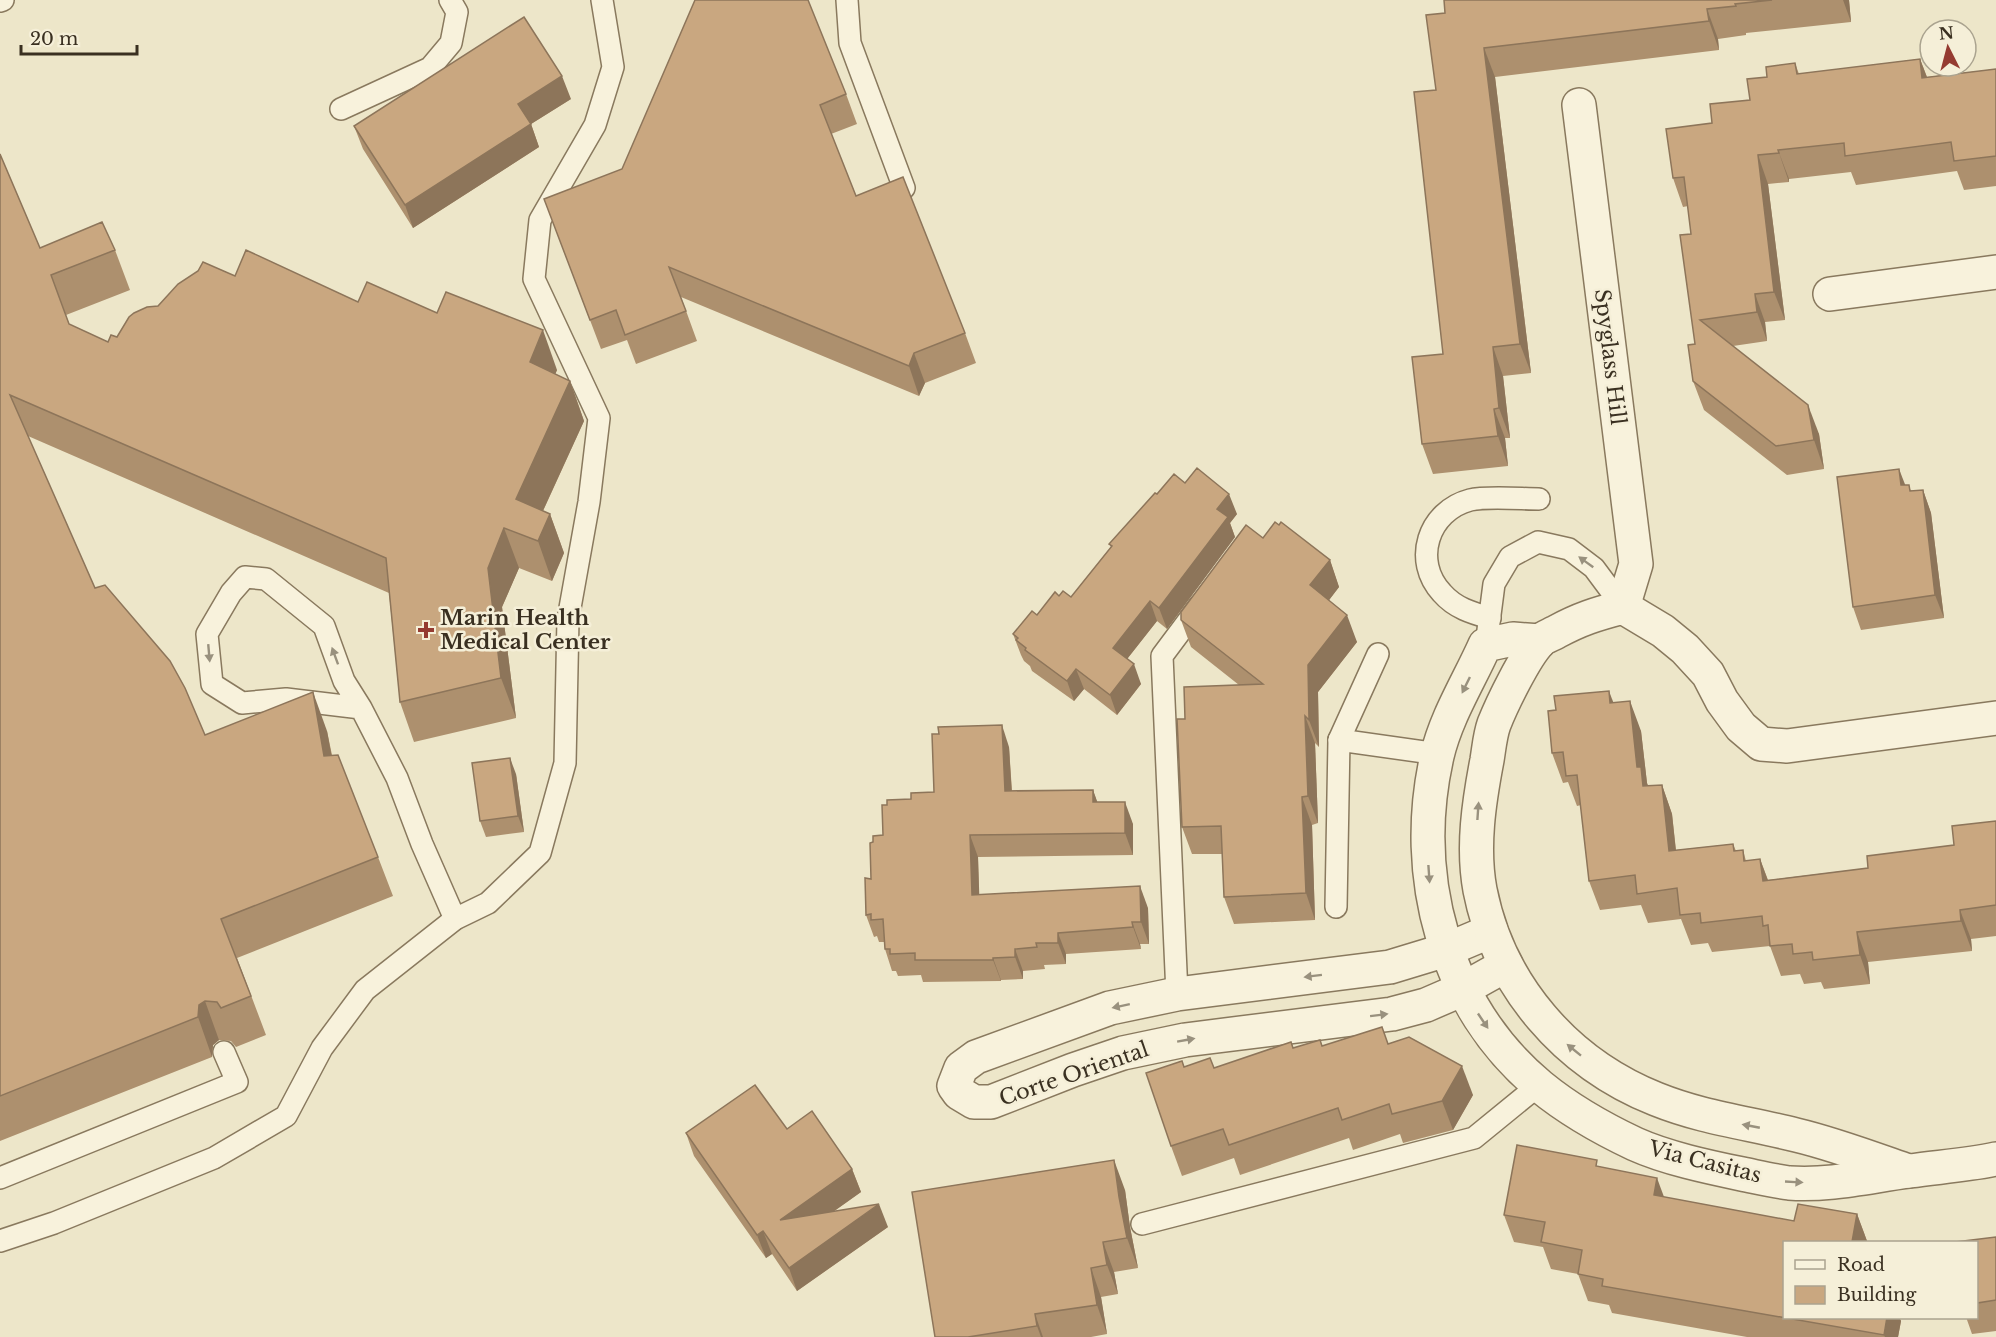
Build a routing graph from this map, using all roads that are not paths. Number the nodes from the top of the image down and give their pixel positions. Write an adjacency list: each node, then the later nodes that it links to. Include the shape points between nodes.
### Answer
1 (450, 0): 5 (lane, via 457,12 451,43 430,68)
2 (602, 0): 20 (lane, via 613,67 596,125 540,220 534,279 599,418 590,502 568,619 565,763 540,853 488,903)
3 (847, 0): 6 (lane, via 850,43)
4 (1578, 105): 11 (street, Spyglass Hill, via 1636,564)
5 (341, 109)
6 (904, 188)
7 (1996, 272): 8 (street)
8 (1830, 294)
9 (1539, 499): 12 (lane, via 1471,500 1444,512 1431,533 1425,557 1431,578 1442,594)
10 (1210, 592): 25 (lane, via 1162,656)
11 (1623, 607): 12 (lane, one-way to 12, via 1594,568 1569,549 1538,542 1510,557 1494,584); 13 (street, via 1581,618); 16 (street, via 1685,649 1708,674 1741,728 1761,744 1787,746)
12 (1487, 631): 13 (street, via 1513,639); 18 (street, one-way to 18)
13 (1540, 641): 21 (street, one-way to 13, via 1480,888 1478,806 1493,726)
14 (1378, 654): 17 (lane)
15 (361, 708): 15 (lane, one-way to 15, via 344,681 324,626 266,579 244,577 207,634 212,684 242,703 286,699); 20 (lane, via 397,778)
16 (1996, 718)
17 (1339, 740): 18 (lane); 19 (lane)
18 (1438, 754): 22 (street, one-way to 22, via 1428,843 1436,919)
19 (1336, 907)
20 (454, 919): 32 (lane, via 365,990 322,1048 286,1116 214,1158 54,1223)
21 (1491, 931): 22 (street, Corte Oriental); 23 (street, Via Casitas)
22 (1446, 950): 24 (street, Via Casitas); 25 (street, Corte Oriental, one-way to 25, via 1390,967)
23 (1506, 965): 24 (street, Corte Oriental); 29 (street, Via Casitas, one-way to 23, via 1794,1134 1718,1120 1656,1099 1606,1074 1571,1048 1540,1017)
24 (1463, 989): 25 (street, Corte Oriental, one-way to 24, via 1110,1008 976,1057 961,1068 954,1086 974,1102 992,1102 1123,1053 1185,1040 1392,1014); 27 (street, Via Casitas, one-way to 27, via 1503,1049)
25 (1177, 994)
26 (224, 1052): 30 (lane, via 237,1082)
27 (1539, 1085): 29 (street, Via Casitas, one-way to 29, via 1580,1115 1636,1145 1706,1167 1789,1183 1831,1183); 31 (lane, via 1474,1138)
28 (1996, 1159): 29 (street, Via Casitas)
29 (1908, 1171)
30 (0, 1178)
31 (1142, 1224)
32 (0, 1240)

